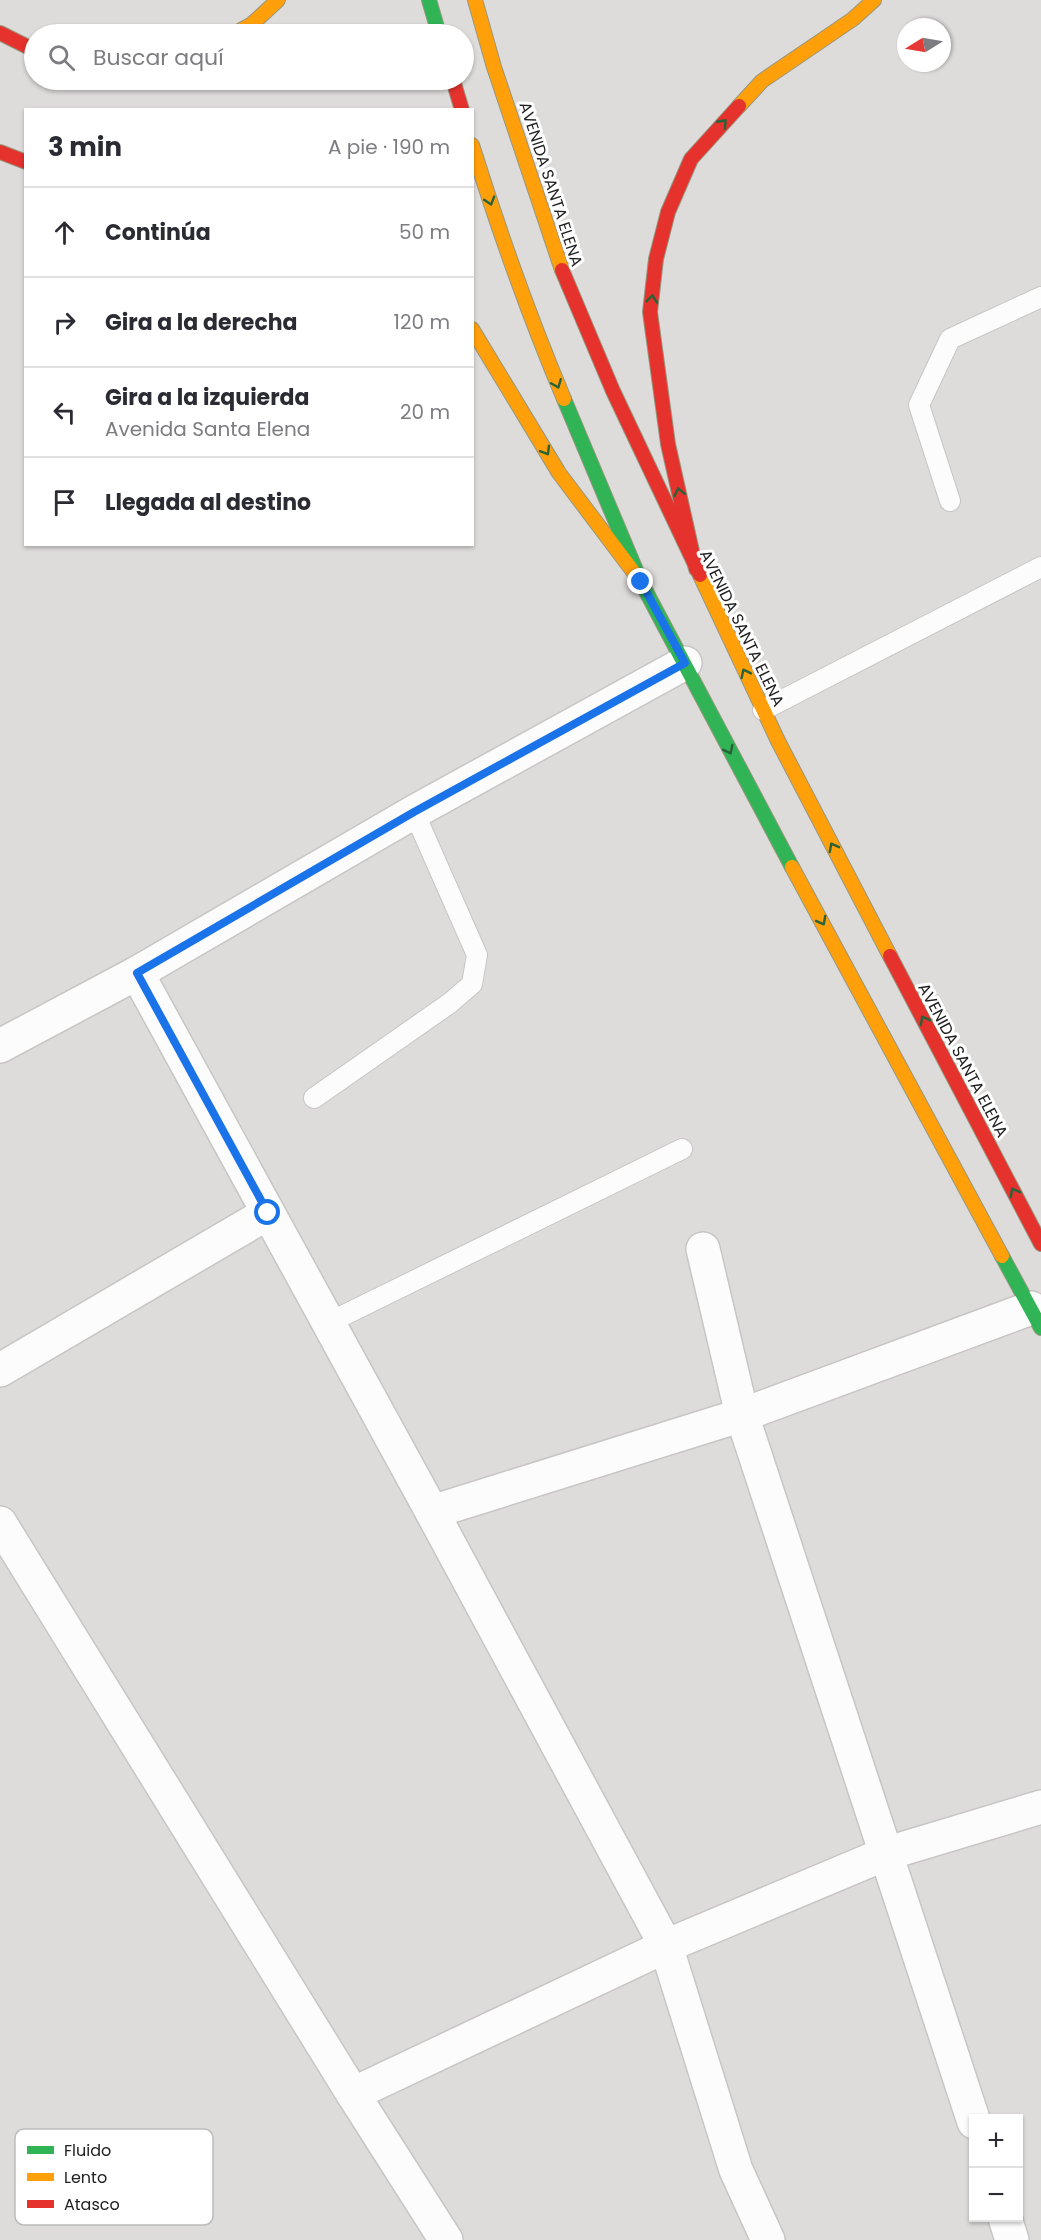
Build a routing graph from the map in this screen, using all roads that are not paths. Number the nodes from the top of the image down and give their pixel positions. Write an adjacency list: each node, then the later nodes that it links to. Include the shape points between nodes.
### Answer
1 (278, 0): 5 (street)
2 (429, 0): 6 (street)
3 (475, 0): 18 (street, AVENIDA SANTA ELENA, via 564,276)
4 (874, 0): 18 (street, one-way to 4, via 668,444 650,312 656,259 668,212 691,159 762,81 853,19)
5 (252, 24)
6 (436, 24)
7 (0, 33): 8 (street)
8 (24, 45)
9 (456, 90): 10 (street)
10 (461, 108)
11 (474, 151): 19 (street, one-way to 19, via 537,336)
12 (0, 152): 13 (street)
13 (24, 161)
14 (1041, 297): 16 (lane, via 950,339 919,405)
15 (474, 332): 19 (street, one-way to 19, via 560,473)
16 (950, 501)
17 (1041, 567): 21 (lane)
18 (696, 569): 21 (street, AVENIDA SANTA ELENA, one-way to 18)
19 (641, 582): 20 (street)
20 (685, 663): 22 (street); 31 (street, one-way to 31)
21 (763, 710): 28 (street, AVENIDA SANTA ELENA, one-way to 21, via 826,835)
22 (414, 812): 23 (street); 25 (lane, via 477,955 472,984)
23 (137, 973): 24 (street); 27 (street)
24 (0, 1046)
25 (314, 1098)
26 (682, 1149): 32 (lane)
27 (268, 1213): 32 (street); 33 (street)
28 (1036, 1222): 29 (street, AVENIDA SANTA ELENA)
29 (1041, 1244)
30 (703, 1248): 34 (street)
31 (1036, 1318): 34 (street)
32 (328, 1323): 35 (street)
33 (0, 1370)
34 (742, 1414): 35 (street); 38 (street)
35 (432, 1512): 39 (street)
36 (0, 1523): 40 (street)
37 (1041, 1807): 38 (street)
38 (885, 1854): 39 (street); 41 (street)
39 (666, 1946): 40 (street); 44 (street, via 736,2170)
40 (353, 2094): 43 (street)
41 (971, 2114)
42 (1007, 2222): 45 (street)
43 (446, 2240)
44 (768, 2240)
45 (1012, 2240)

